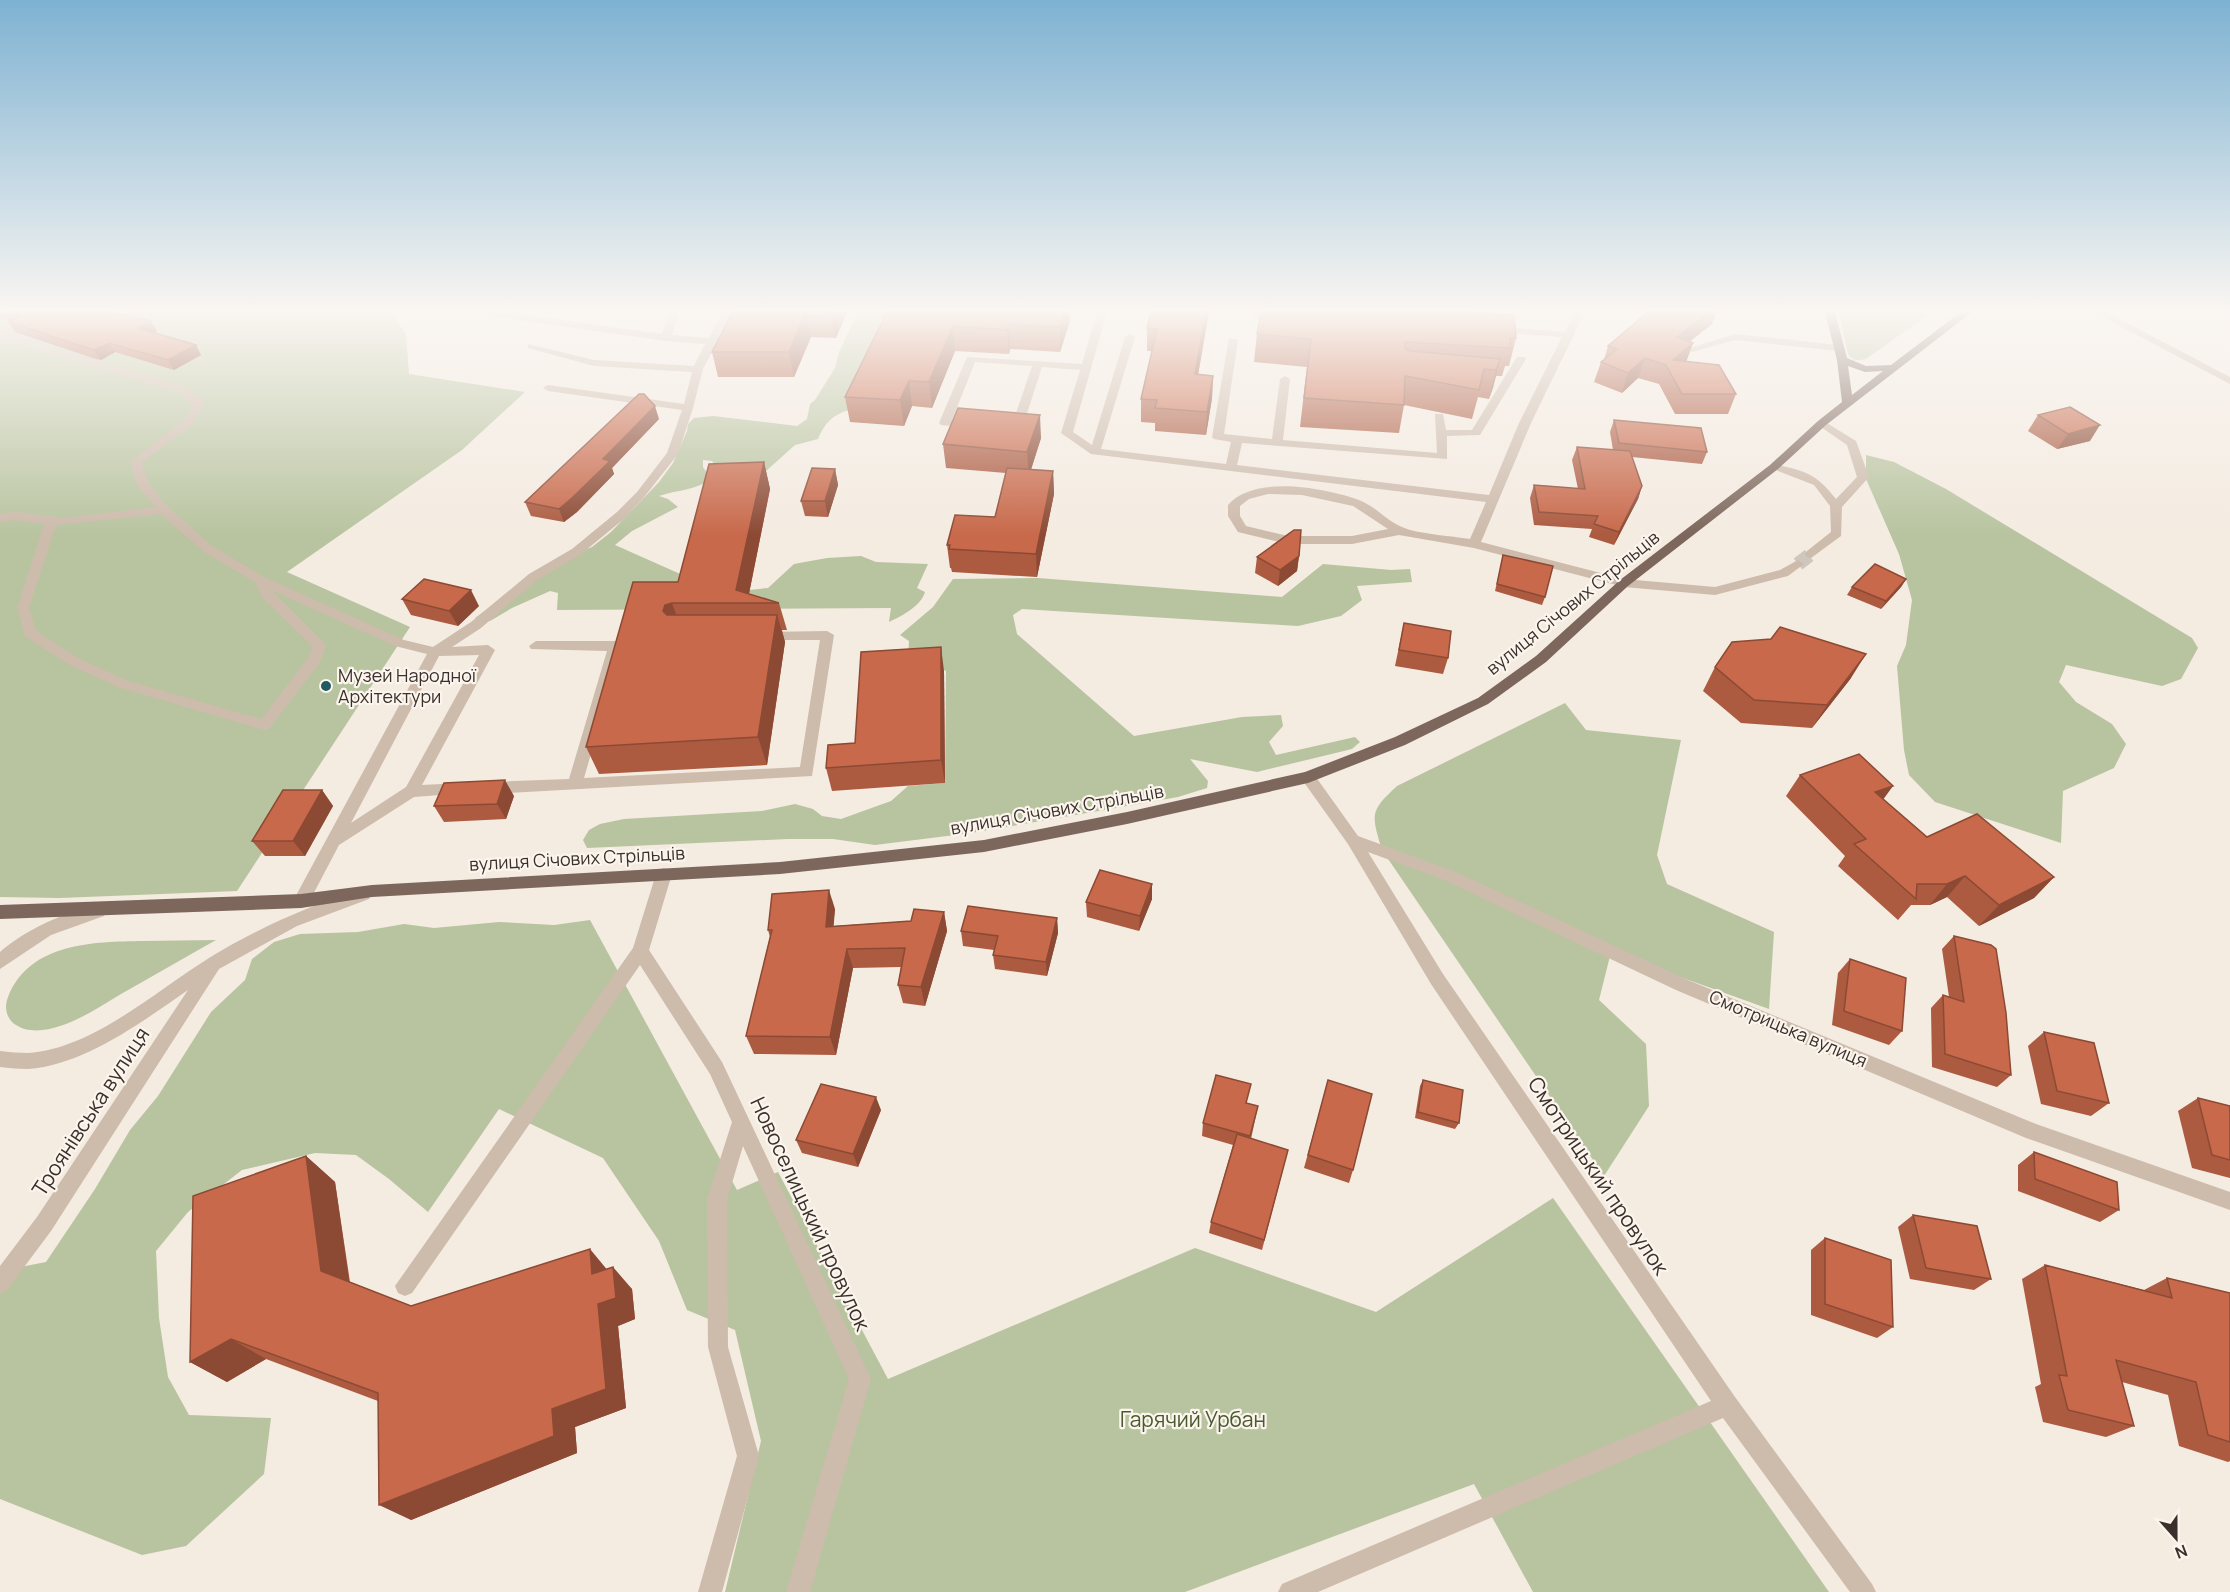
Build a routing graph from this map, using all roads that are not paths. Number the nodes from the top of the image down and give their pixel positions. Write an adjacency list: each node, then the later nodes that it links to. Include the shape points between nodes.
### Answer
1 (170, 386): 28 (street, via 183,390 200,404 188,422 136,462 143,484)
2 (694, 386): 15 (street)
3 (960, 386): 18 (street, via 945,423)
4 (1030, 386): 19 (street, via 1016,429)
5 (1081, 386): 23 (street, via 1066,433)
6 (1115, 386): 23 (street)
7 (1226, 386): 21 (street, via 1218,437)
8 (1284, 386): 22 (street)
9 (1499, 386): 20 (street, via 1476,433)
10 (1543, 386): 26 (street)
11 (1846, 386): 14 (main road)
12 (1869, 386): 14 (main road, вулиця Січових Стрільців)
13 (548, 388): 15 (street)
14 (1848, 403): 17 (main road, вулиця Січових Стрільців)
15 (688, 408): 39 (street, via 672,454 621,515 576,552 533,577 476,625)
16 (1438, 416): 20 (street)
17 (1822, 423): 24 (main road, вулиця Січових Стрільців); 27 (street, via 1852,443 1863,477)
18 (981, 426)
19 (1004, 428)
20 (1442, 433): 22 (street, via 1443,457)
21 (1237, 439): 22 (street); 25 (street)
22 (1277, 442)
23 (1095, 452): 25 (street)
24 (1774, 467): 27 (street, via 1818,483); 36 (main road, вулиця Січових Стрільців)
25 (1231, 469): 26 (street)
26 (1494, 500): 32 (street)
27 (1836, 506): 33 (street, via 1837,533)
28 (164, 510): 30 (street, via 65,522); 35 (street, via 208,549)
29 (0, 518): 30 (street)
30 (51, 520): 35 (street, via 23,608 30,633 73,661 123,684 264,725 316,658 319,645 266,593)
31 (1399, 531): 31 (street, via 1352,540 1288,540 1242,529 1234,516 1234,505 1245,496 1268,490 1302,491 1357,503); 32 (street)
32 (1474, 544): 36 (street)
33 (1811, 554)
34 (1798, 564): 36 (street, via 1784,573 1716,591)
35 (262, 581): 39 (street, via 400,643)
36 (1624, 584): 40 (main road, вулиця Січових Стрільців, via 1541,659 1483,701 1401,741)
37 (749, 636): 41 (street, via 827,635 807,772)
38 (536, 646): 41 (street, via 615,646)
39 (435, 652): 42 (street, via 488,650); 44 (street)
40 (1308, 777): 43 (street, Смотрицький провулок); 45 (main road, вулиця Січових Стрільців, via 984,846 780,868)
41 (574, 785): 42 (street)
42 (411, 791): 44 (street)
43 (1353, 840): 55 (street, Смотрицька вулиця, via 1450,876 1682,985 2032,1132); 58 (street, Смотрицький провулок, via 1437,979)
44 (334, 842): 47 (street)
45 (664, 874): 46 (main road, вулиця Січових Стрільців); 50 (street)
46 (372, 891): 47 (main road, вулиця Січових Стрільців); 52 (street, Троянівська вулиця, via 290,922)
47 (302, 901): 48 (main road, вулиця Січових Стрільців)
48 (101, 910): 49 (main road, вулиця Січових Стрільців); 51 (street, via 36,934)
49 (0, 912)
50 (640, 951): 54 (street, Новоселицький провулок, via 716,1068); 57 (street)
51 (0, 962)
52 (215, 964): 53 (street, Троянівська вулиця, via 85,1045 26,1061); 56 (street, Троянівська вулиця, via 44,1224)
53 (0, 1059)
54 (741, 1122): 59 (street, via 717,1200 718,1347 748,1456); 60 (street, Новоселицький провулок, via 860,1379)
55 (2230, 1201)
56 (0, 1283)
57 (405, 1286)
58 (1727, 1405): 61 (street); 62 (street, Смотрицький провулок)
59 (710, 1592)
60 (798, 1592)
61 (1290, 1592)
62 (1864, 1592)

